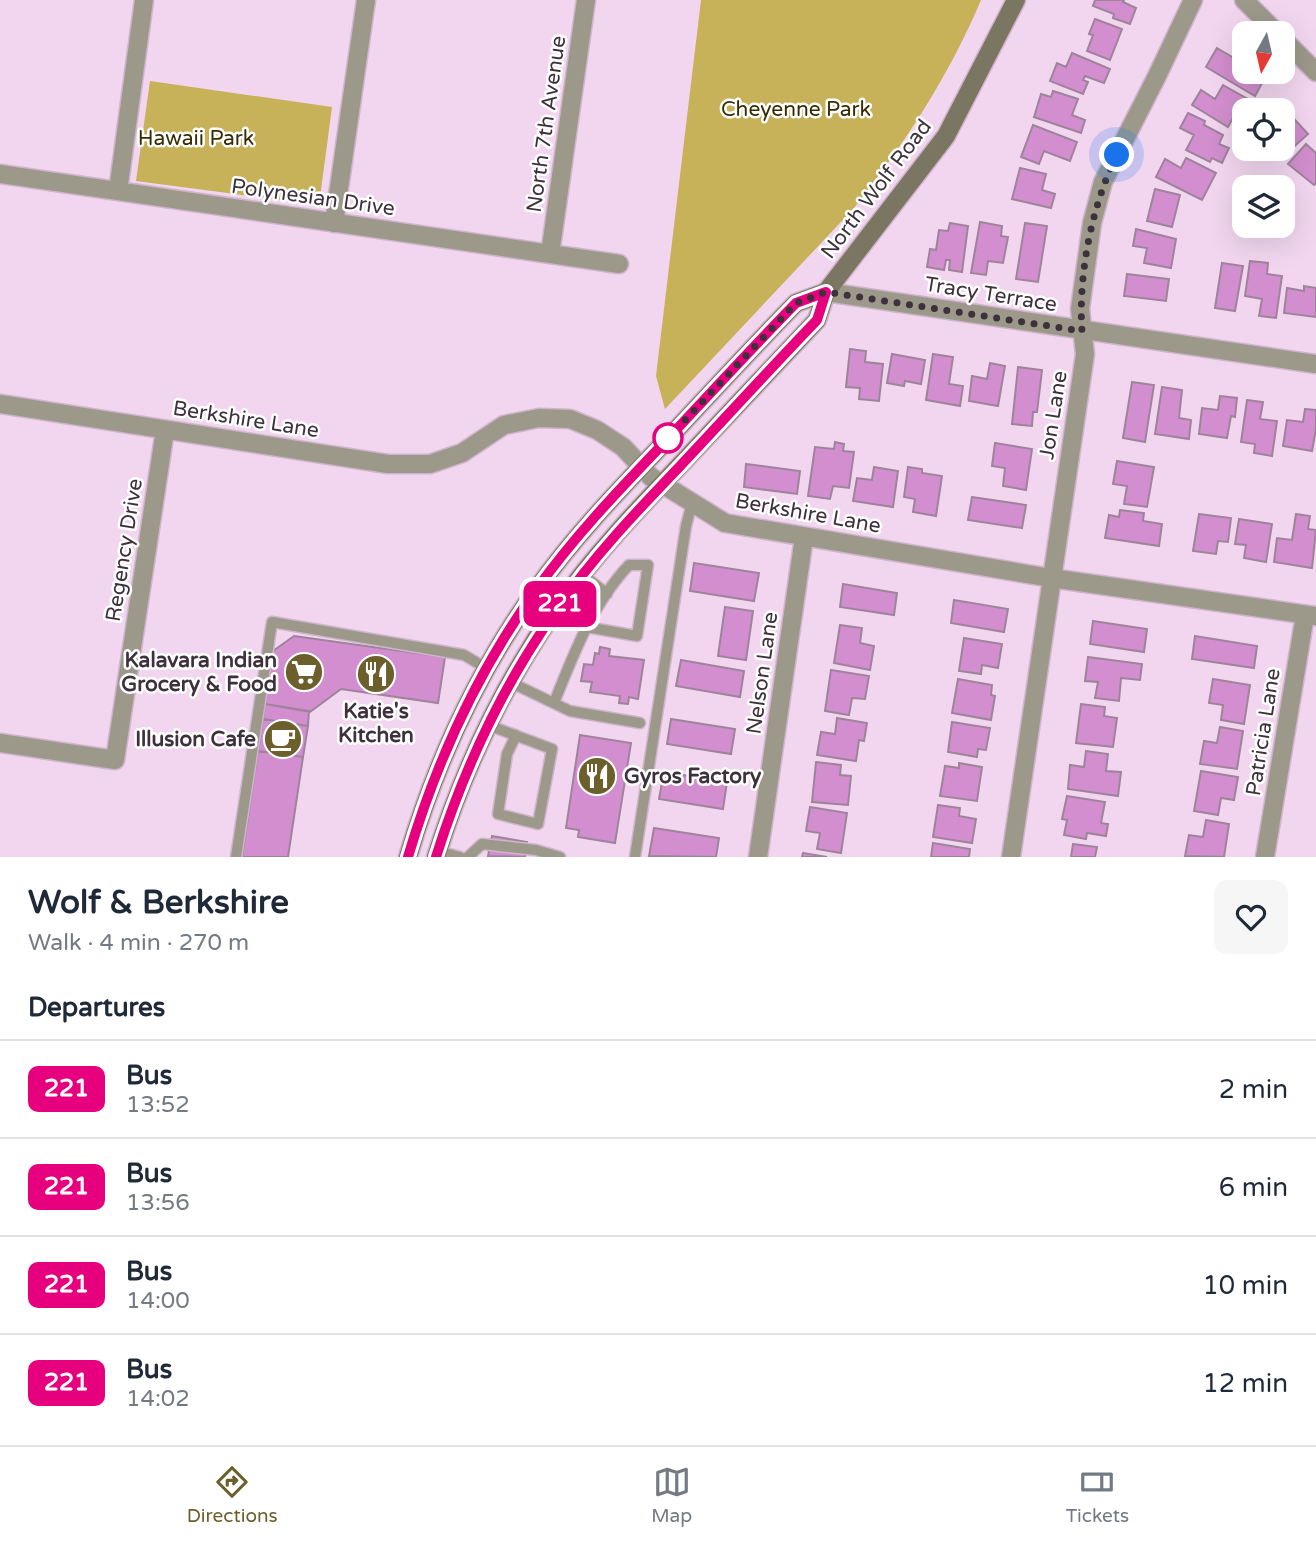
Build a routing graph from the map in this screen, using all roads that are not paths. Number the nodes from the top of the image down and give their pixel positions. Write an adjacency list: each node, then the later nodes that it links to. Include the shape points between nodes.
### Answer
1 (144, 0): 11 (street)
2 (366, 0): 12 (street)
3 (586, 0): 13 (street, North 7th Avenue)
4 (1016, 0): 15 (main road, North Wolf Road, via 946,136)
5 (1193, 0): 16 (street, Jon Lane, via 1103,182 1092,223 1080,309)
6 (1244, 0): 7 (street)
7 (1265, 21)
8 (1295, 51): 9 (street)
9 (1316, 72)
10 (0, 174): 11 (street, Polynesian Drive)
11 (118, 191): 12 (street, Polynesian Drive)
12 (334, 223): 13 (street, Polynesian Drive)
13 (550, 254): 14 (street, Polynesian Drive)
14 (619, 264)
15 (826, 292): 16 (street, Tracy Terrace); 20 (main road, North Wolf Road, via 796,303); 21 (main road, North Wolf Road, via 817,320)
16 (1082, 331): 17 (street, Tracy Terrace); 25 (street, Jon Lane, via 1085,354)
17 (1316, 363)
18 (0, 404): 19 (street, Berkshire Lane)
19 (166, 430): 20 (street, Berkshire Lane, via 388,464 430,464 461,453 504,425 539,418 570,419 623,447); 35 (street, Regency Drive, via 115,760)
20 (641, 467): 21 (street, Berkshire Lane); 29 (main road, North Wolf Road, via 548,575)
21 (662, 484): 22 (street, Berkshire Lane); 24 (main road, North Wolf Road)
22 (692, 503): 23 (street, Berkshire Lane, via 725,523); 42 (lane)
23 (804, 537): 25 (street, Berkshire Lane); 43 (street, Nelson Lane)
24 (582, 575): 26 (lane); 30 (main road, North Wolf Road)
25 (1051, 578): 27 (street, Berkshire Lane); 44 (street, Jon Lane)
26 (607, 594): 28 (lane); 28 (lane, via 629,565 648,565 637,636)
27 (1311, 615): 45 (street, Patricia Lane)
28 (587, 626): 31 (lane)
29 (486, 668): 37 (lane, via 464,655 272,622); 38 (main road, North Wolf Road, via 435,777)
30 (510, 682): 31 (lane); 33 (main road, North Wolf Road)
31 (554, 703): 32 (lane, via 570,712)
32 (640, 723)
33 (488, 724): 34 (lane); 36 (main road, North Wolf Road)
34 (516, 735): 34 (lane, via 552,749 538,824 498,814 507,754)
35 (0, 743)
36 (437, 854): 39 (lane)
37 (236, 857)
38 (408, 857)
39 (460, 857)
40 (468, 857): 41 (lane, via 482,844)
41 (560, 857)
42 (635, 857)
43 (758, 857)
44 (1011, 857)
45 (1265, 857)

